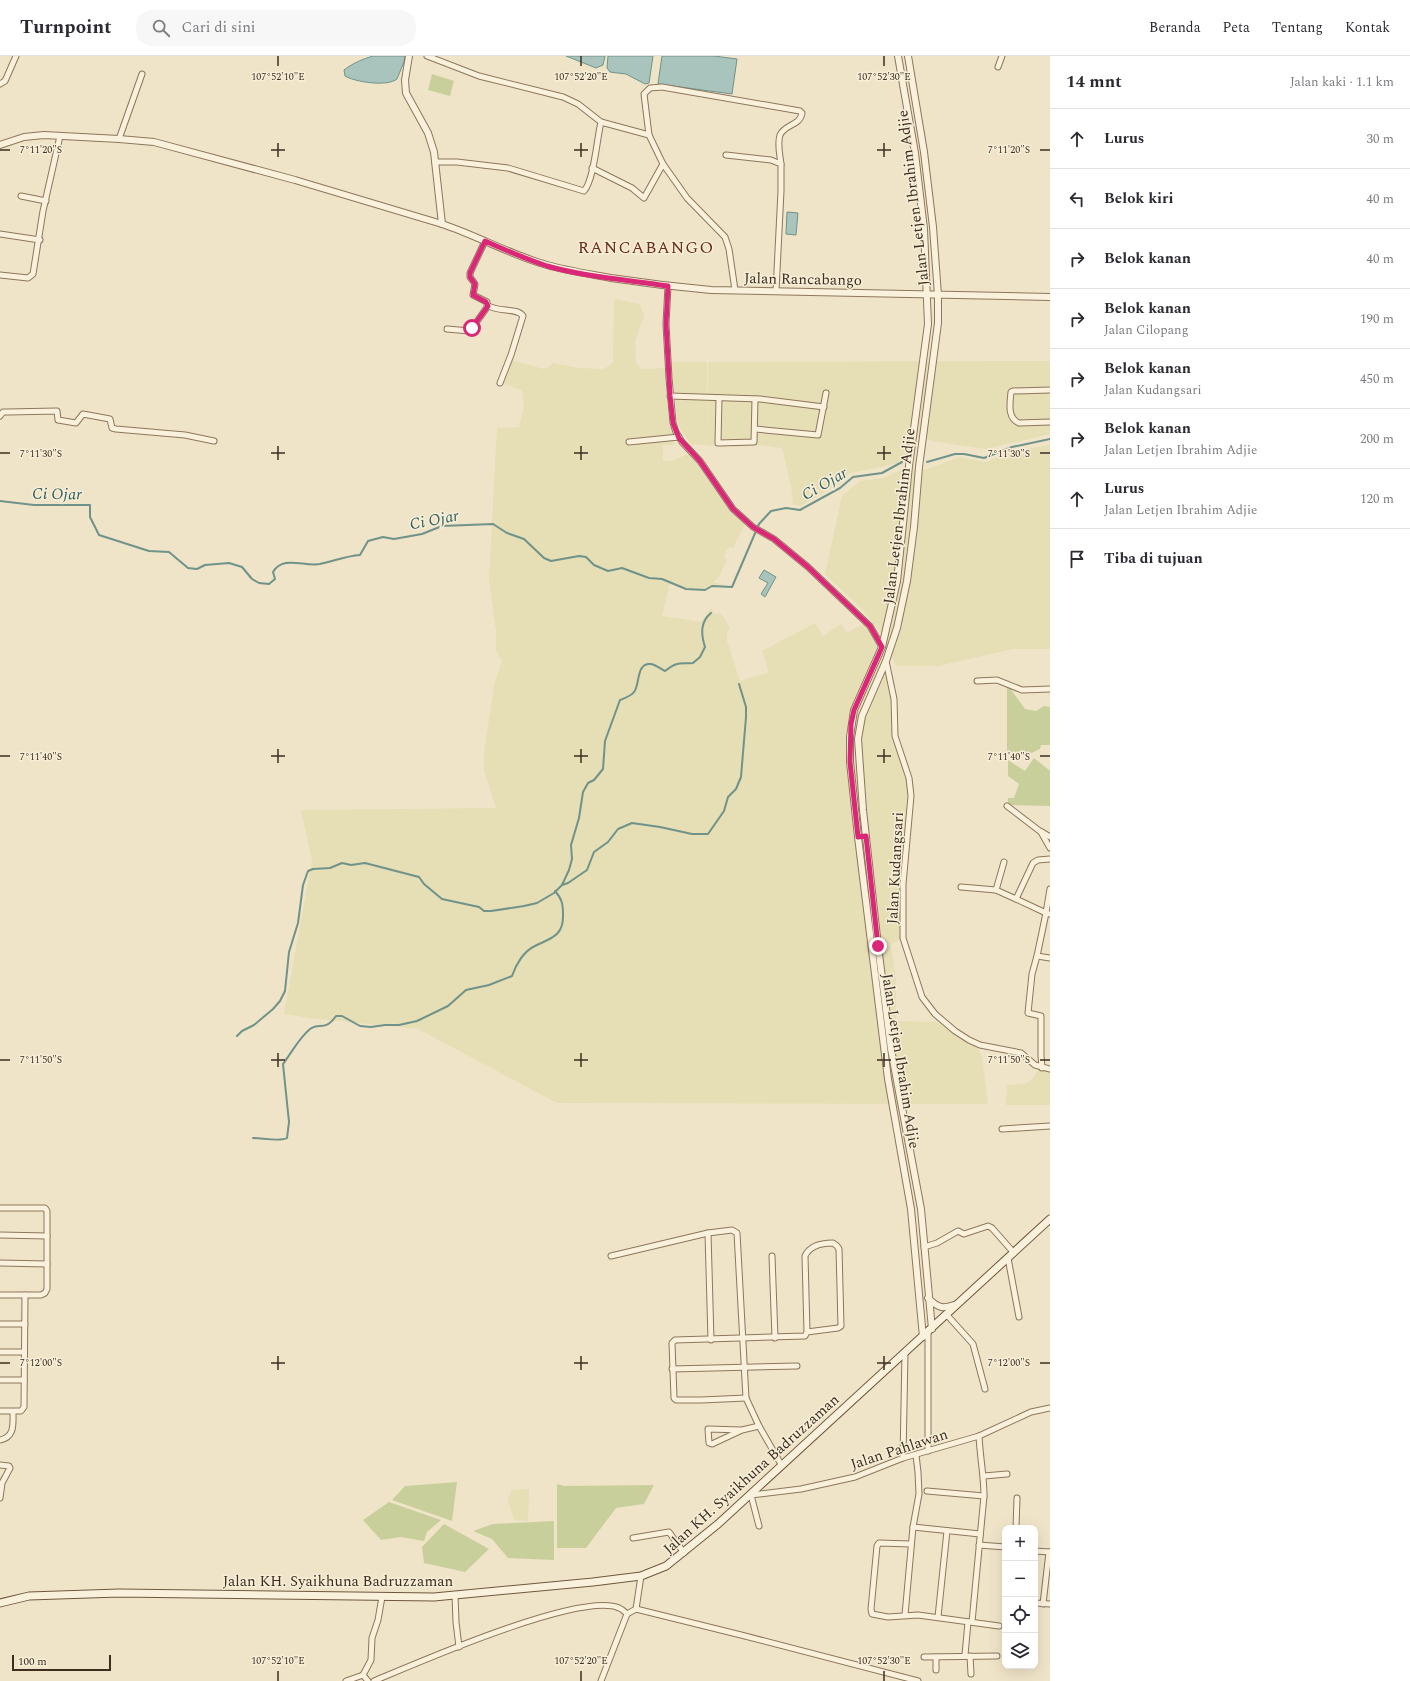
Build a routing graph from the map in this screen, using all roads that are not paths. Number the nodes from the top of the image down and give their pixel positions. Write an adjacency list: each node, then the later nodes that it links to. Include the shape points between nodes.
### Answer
1 (16, 56): 9 (street, via 5,82)
2 (409, 56): 18 (street, via 404,80 406,93 428,133)
3 (427, 56): 10 (street, via 479,76 567,99 578,104)
4 (898, 56): 15 (street, Jalan Letjen Ibrahim Adjie)
5 (908, 56): 16 (street, Jalan Letjen Ibrahim Adjie)
6 (1002, 56): 7 (street)
7 (998, 67)
8 (142, 74): 13 (street)
9 (0, 84)
10 (601, 122): 11 (street); 21 (street)
11 (649, 135): 19 (street); 20 (street, via 643,97 650,88 684,90 800,111 801,118 781,134)
12 (60, 136): 13 (street, Jalan Rancabango); 14 (street, Jalan Rancabango, via 34,135); 23 (street)
13 (119, 139): 24 (street, Jalan Rancabango, via 162,144)
14 (0, 145)
15 (915, 152): 16 (street); 32 (street, Jalan Letjen Ibrahim Adjie, via 924,229)
16 (924, 152): 33 (street, Jalan Letjen Ibrahim Adjie)
17 (726, 155): 20 (street, via 771,160)
18 (435, 162): 21 (street, via 508,168 584,191); 24 (street)
19 (663, 164): 21 (street, via 644,198 632,188); 30 (street, via 687,198 725,237)
20 (781, 164): 31 (street)
21 (592, 168)
22 (21, 196): 23 (street)
23 (46, 201): 26 (street)
24 (442, 224): 27 (street, Jalan Rancabango)
25 (0, 234): 26 (street)
26 (40, 240): 28 (street, via 32,277)
27 (485, 241): 29 (street, Jalan Rancabango, via 549,266); 35 (street, via 470,277 475,284 473,295 486,302)
28 (0, 275)
29 (668, 286): 30 (street, Jalan Rancabango); 40 (street, via 666,324)
30 (735, 290): 31 (street, Jalan Rancabango)
31 (776, 291): 32 (street, Jalan Rancabango)
32 (927, 295): 33 (street, Jalan Rancabango); 50 (street, Jalan Letjen Ibrahim Adjie, via 928,324)
33 (938, 295): 34 (street, Jalan Rancabango); 51 (street, Jalan Letjen Ibrahim Adjie, via 938,323 919,467)
34 (1050, 297)
35 (488, 306): 36 (street, via 470,331); 37 (street, via 501,311 513,311 523,316)
36 (448, 329)
37 (500, 383)
38 (1050, 390): 45 (street, via 1011,392 1010,413 1015,422 1019,423)
39 (826, 393): 43 (street)
40 (670, 396): 41 (street); 47 (street, via 673,423)
41 (718, 398): 42 (street); 46 (street, via 718,443 754,442)
42 (755, 399): 43 (street); 46 (street)
43 (824, 407): 46 (street, via 818,435)
44 (0, 416): 48 (street, via 3,412 57,411 58,420 76,424 83,414 110,419 112,428 116,429 191,436)
45 (1050, 422)
46 (755, 429)
47 (679, 438): 49 (street); 52 (street, via 700,461 733,509 820,578 870,626)
48 (214, 441)
49 (629, 442)
50 (904, 526): 51 (street); 52 (street, Jalan Letjen Ibrahim Adjie, via 897,581)
51 (914, 527): 53 (street, Jalan Letjen Ibrahim Adjie, via 907,581 897,628)
52 (882, 647): 60 (street, Jalan Letjen Ibrahim Adjie, via 854,710 851,724 850,762)
53 (886, 661): 58 (street, Jalan Letjen Ibrahim Adjie, via 862,716 858,739); 71 (street, Jalan Kudangsari, via 894,699 895,736 909,778 911,796 903,884 903,938 922,997 935,1014 969,1040 980,1045 1021,1053)
54 (977, 681): 55 (street, via 997,680 1022,690)
55 (1050, 689)
56 (1007, 806): 57 (street)
57 (1041, 832): 59 (street); 61 (street)
58 (866, 836): 60 (street); 80 (street, Jalan Letjen Ibrahim Adjie, via 891,1049 921,1209)
59 (1050, 836)
60 (858, 837): 95 (street, Jalan Letjen Ibrahim Adjie, via 888,1080 912,1209)
61 (1050, 848)
62 (1050, 859): 67 (street, via 1033,863)
63 (1004, 862): 66 (street)
64 (961, 887): 66 (street)
65 (1050, 889): 68 (street)
66 (996, 890): 67 (street)
67 (1016, 899): 68 (street)
68 (1048, 913): 69 (street)
69 (1037, 956): 70 (street); 71 (street, via 1032,974 1028,1013 1041,1016)
70 (1050, 958)
71 (1042, 1068): 72 (street, Jalan Kudangsari)
72 (1050, 1069)
73 (1050, 1126): 74 (street)
74 (1002, 1129)
75 (0, 1208): 79 (street, via 45,1208)
76 (1050, 1219): 81 (main road, Jalan KH. Syaikhuna Badruzzaman)
77 (708, 1233): 82 (street); 97 (street, via 732,1230 737,1233); 98 (street)
78 (0, 1235): 79 (street)
79 (46, 1236): 85 (street)
80 (924, 1247): 81 (street, via 958,1231 964,1234 988,1226); 88 (street, Jalan Letjen Ibrahim Adjie)
81 (1011, 1255): 89 (main road, Jalan KH. Syaikhuna Badruzzaman); 91 (street)
82 (611, 1256)
83 (772, 1256): 96 (street)
84 (0, 1263): 85 (street)
85 (47, 1264): 87 (street, via 45,1293)
86 (0, 1294): 87 (street)
87 (25, 1295): 93 (street)
88 (928, 1298): 89 (street, via 936,1306 942,1307); 95 (street, Jalan Letjen Ibrahim Adjie)
89 (959, 1303): 90 (main road, Jalan KH. Syaikhuna Badruzzaman)
90 (947, 1315): 95 (main road, Jalan KH. Syaikhuna Badruzzaman); 107 (street, via 973,1344)
91 (1019, 1317)
92 (0, 1324): 93 (street)
93 (25, 1324): 100 (street)
94 (808, 1332): 94 (street, via 805,1256 813,1247 833,1243 839,1249 841,1326); 96 (street, via 803,1336)
95 (927, 1333): 101 (main road, Jalan KH. Syaikhuna Badruzzaman); 116 (street)
96 (775, 1338): 97 (street)
97 (743, 1339): 98 (street); 103 (street)
98 (711, 1340): 104 (street, via 675,1340 671,1345)
99 (0, 1352): 100 (street)
100 (24, 1352): 106 (street)
101 (905, 1353): 118 (street); 120 (main road, Jalan KH. Syaikhuna Badruzzaman)
102 (797, 1366): 103 (street)
103 (743, 1368): 104 (street); 108 (street)
104 (672, 1369): 108 (street, via 676,1400)
105 (0, 1380): 106 (street)
106 (24, 1380): 111 (street, via 24,1407 21,1411)
107 (985, 1388)
108 (746, 1398): 112 (street)
109 (1050, 1408): 114 (street, Jalan Pahlawan, via 1031,1412)
110 (0, 1411): 111 (street)
111 (13, 1412): 115 (street, via 10,1436)
112 (759, 1426): 113 (street); 120 (street)
113 (742, 1430): 113 (street, via 708,1429 709,1443 712,1444)
114 (979, 1436): 116 (street, Jalan Pahlawan); 122 (street)
115 (0, 1440)
116 (928, 1451): 117 (street, Jalan Pahlawan)
117 (916, 1455): 118 (street, Jalan Pahlawan); 130 (street, via 919,1494)
118 (903, 1458): 124 (street, Jalan Pahlawan, via 855,1477)
119 (0, 1465): 126 (street, via 10,1468 2,1483)
120 (782, 1466): 124 (main road, Jalan KH. Syaikhuna Badruzzaman)
121 (1007, 1474): 122 (street)
122 (984, 1476): 125 (street)
123 (926, 1491): 125 (street)
124 (751, 1496): 129 (street); 139 (main road, Jalan KH. Syaikhuna Badruzzaman)
125 (984, 1496): 132 (street)
126 (0, 1498)
127 (1017, 1498): 128 (street)
128 (1016, 1525)
129 (759, 1526)
130 (913, 1527): 131 (street); 134 (street)
131 (947, 1531): 132 (street); 151 (street)
132 (980, 1534): 135 (street)
133 (634, 1538): 139 (street, via 669,1532)
134 (912, 1544): 150 (street); 150 (street, via 879,1542 877,1546 872,1614 888,1617)
135 (979, 1544): 136 (street); 152 (street)
136 (1002, 1547)
137 (1038, 1550): 138 (street)
138 (1049, 1552): 141 (street)
139 (684, 1553): 140 (main road, Jalan KH. Syaikhuna Badruzzaman, via 666,1566)
140 (641, 1576): 142 (main road, Jalan KH. Syaikhuna Badruzzaman); 148 (street)
141 (1047, 1586): 146 (street)
142 (455, 1596): 143 (main road, Jalan KH. Syaikhuna Badruzzaman); 154 (street)
143 (382, 1597): 144 (main road, Jalan KH. Syaikhuna Badruzzaman, via 143,1593 29,1596); 161 (street, via 372,1638 371,1660)
144 (0, 1603)
145 (1038, 1603): 146 (street)
146 (1043, 1604): 147 (street)
147 (1050, 1604)
148 (636, 1609): 149 (street); 166 (street)
149 (627, 1614): 154 (street, via 619,1608 605,1606 549,1615); 165 (street)
150 (905, 1615): 151 (street)
151 (938, 1617): 152 (street)
152 (970, 1622): 153 (street); 156 (street)
153 (1000, 1626)
154 (459, 1647): 164 (street)
155 (936, 1656): 156 (street); 158 (street); 159 (street)
156 (968, 1656): 157 (street); 160 (street)
157 (997, 1656)
158 (924, 1657)
159 (936, 1670)
160 (971, 1674)
161 (363, 1675): 162 (street); 163 (street)
162 (347, 1681)
163 (368, 1681)
164 (374, 1681)
165 (601, 1681)
166 (918, 1681)

